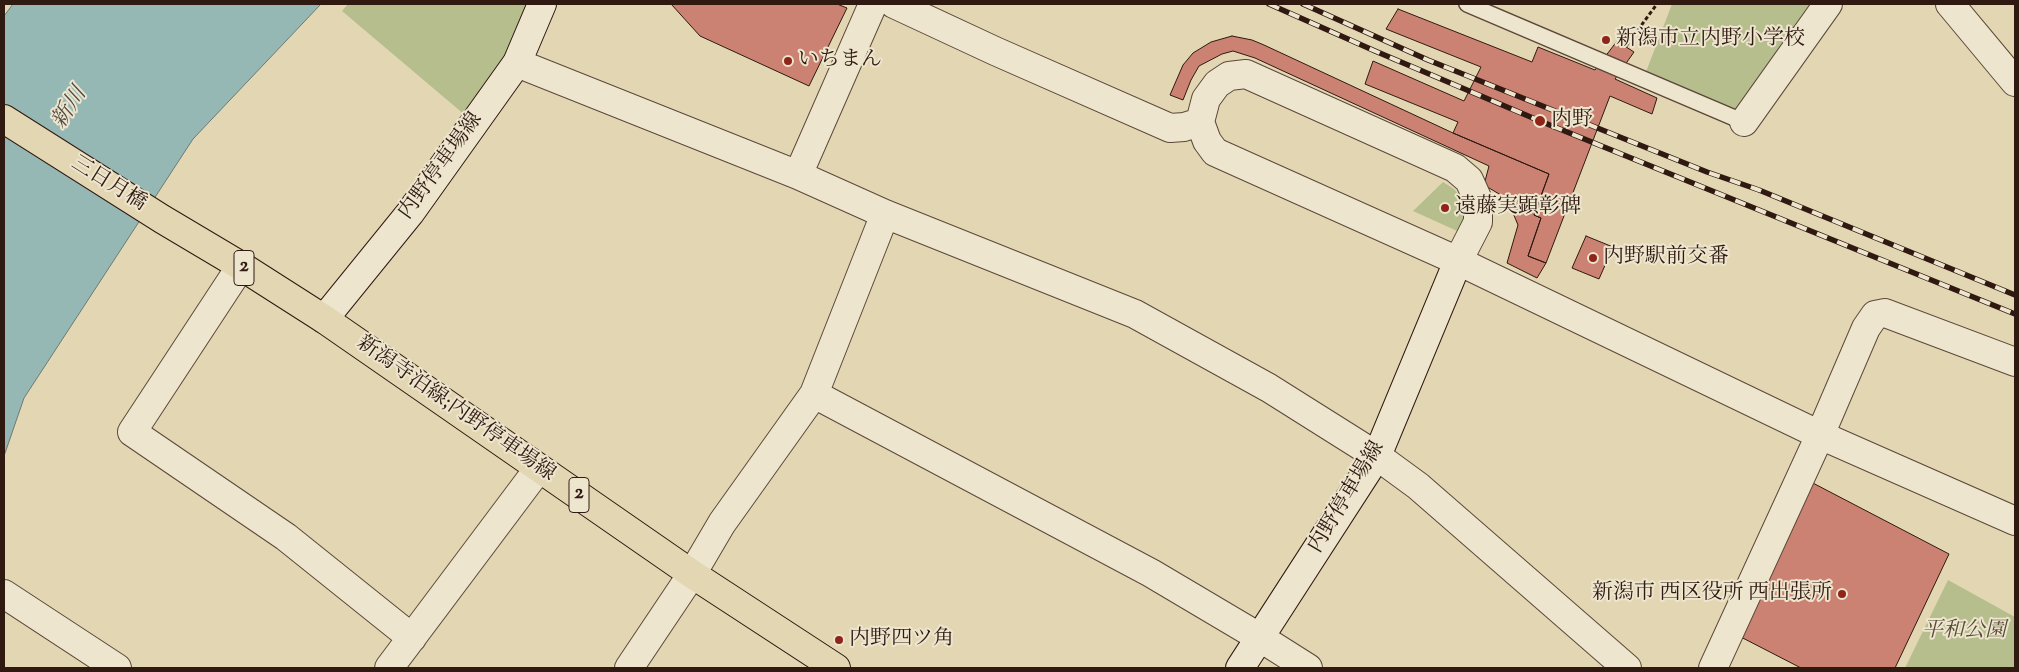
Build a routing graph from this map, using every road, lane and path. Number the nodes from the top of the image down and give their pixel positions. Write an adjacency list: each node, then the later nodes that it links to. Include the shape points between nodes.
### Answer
1 (542, 4): 9 (street, 内野停車場線)
2 (873, 4): 14 (street)
3 (894, 4): 12 (street, via 1170,128)
4 (1467, 4): 13 (lane)
5 (1657, 4): 8 (path)
6 (1828, 4): 13 (street)
7 (1950, 4): 10 (street)
8 (1626, 46)
9 (517, 63): 14 (street); 18 (street, 内野停車場線, via 410,213)
10 (2015, 82)
11 (4, 119): 17 (main road, 三日月橋 / 2)
12 (1200, 122): 16 (street, via 1215,152); 16 (street, 内野停車場線, via 1206,99 1217,84 1229,76 1246,74 1455,168 1469,180 1478,200 1478,222)
13 (1744, 122)
14 (798, 175): 15 (street)
15 (885, 214): 20 (street); 22 (street, via 1135,314 1269,388)
16 (1458, 261): 21 (street); 22 (street, 内野停車場線)
17 (241, 266): 18 (main road, 2); 28 (street, via 132,432 286,537)
18 (324, 319): 23 (main road, 新潟寺泊線;内野停車場線 / 2)
19 (2015, 362): 21 (street, via 1885,313 1875,315 1866,328)
20 (814, 394): 25 (street, via 722,523); 27 (street, via 1151,573)
21 (1820, 436): 24 (street); 36 (street)
22 (1377, 456): 27 (street, 内野停車場線); 35 (street, via 1418,486)
23 (539, 468): 25 (main road, 新潟寺泊線;内野停車場線 / 2); 28 (street)
24 (2015, 521)
25 (692, 574): 31 (street); 32 (main road, 新潟寺泊線;内野停車場線 / 2)
26 (4, 594): 29 (street)
27 (1259, 637): 33 (street, 内野停車場線); 34 (street)
28 (412, 638): 30 (street)
29 (117, 668)
30 (390, 668)
31 (629, 668)
32 (836, 668)
33 (1240, 668)
34 (1308, 668)
35 (1627, 668)
36 (1713, 668)

